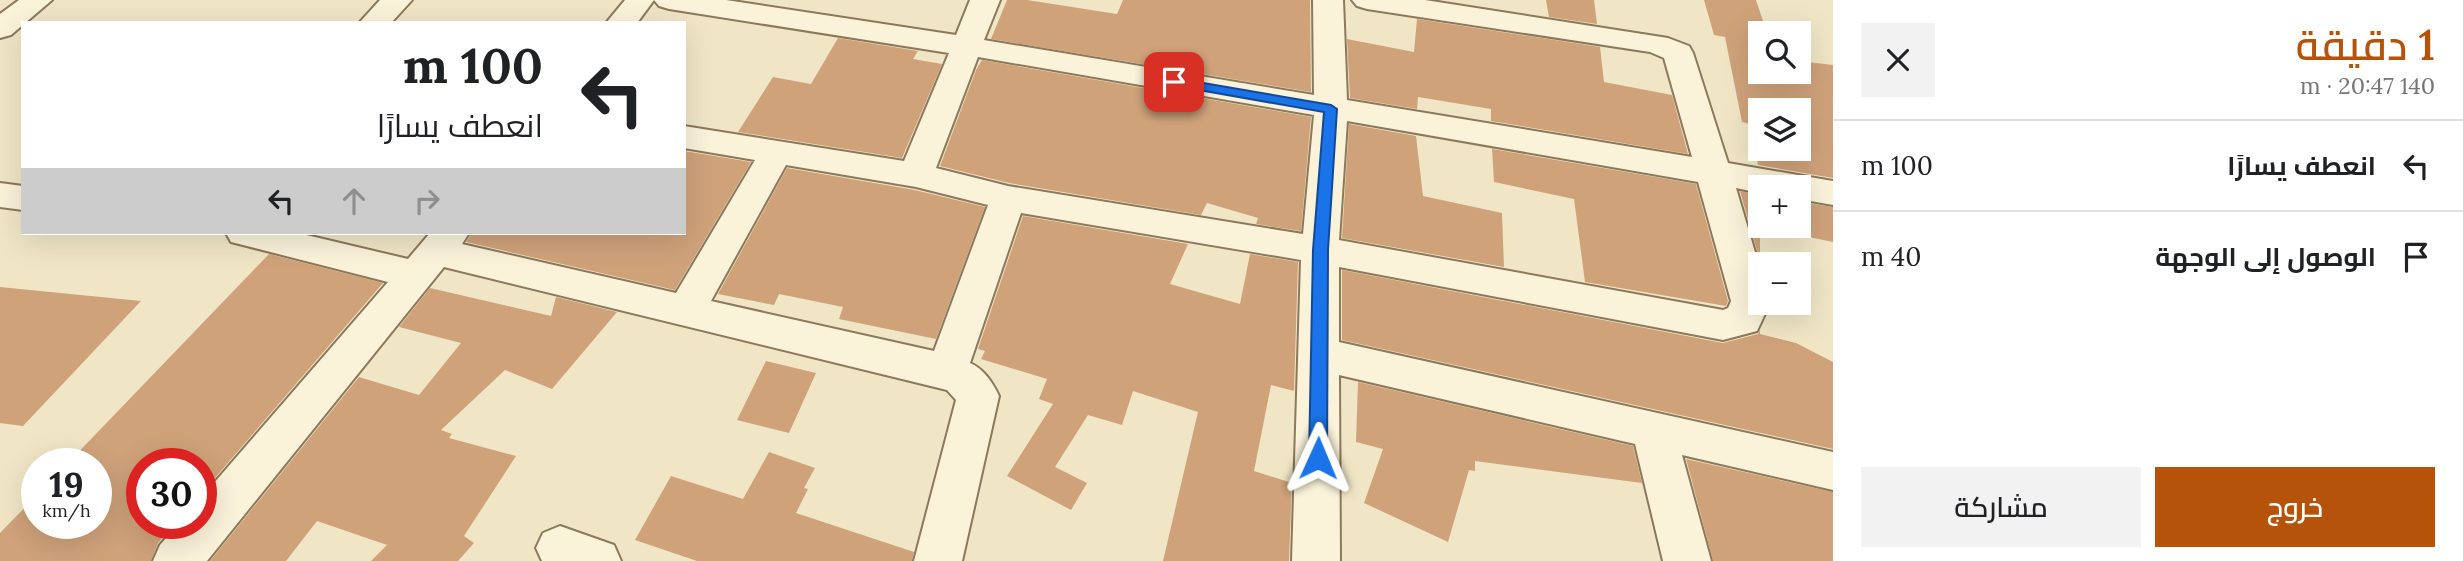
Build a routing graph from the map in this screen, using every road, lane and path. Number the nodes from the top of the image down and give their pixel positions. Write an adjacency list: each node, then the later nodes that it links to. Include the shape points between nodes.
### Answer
1 (37, 0): 10 (street)
2 (397, 0): 8 (street)
3 (640, 0): 9 (street)
4 (669, 0): 12 (street)
5 (985, 0): 12 (street)
6 (1328, 0): 13 (street)
7 (1367, 0): 16 (street, via 1669,47 1681,59)
8 (376, 21)
9 (623, 21)
10 (0, 29): 11 (street)
11 (21, 31)
12 (965, 46): 13 (street); 17 (street)
13 (1331, 109): 16 (street); 25 (street)
14 (686, 137): 15 (street)
15 (776, 153): 17 (street); 27 (street)
16 (1714, 174): 18 (street); 25 (street, via 1751,300 1744,320 1735,324)
17 (916, 175): 23 (street)
18 (1748, 179)
19 (1811, 189): 20 (street)
20 (1833, 193)
21 (0, 195): 22 (street)
22 (21, 198)
23 (1008, 198): 25 (street); 29 (street)
24 (263, 235): 26 (street)
25 (1320, 250): 28 (street)
26 (434, 253): 27 (street); 32 (street)
27 (686, 310): 29 (street)
28 (1320, 354): 30 (street); 34 (street)
29 (947, 371): 33 (street, via 962,378 978,396)
30 (1653, 430): 31 (street); 35 (street)
31 (1833, 471)
32 (177, 561)
33 (938, 561)
34 (1316, 561)
35 (1687, 561)

